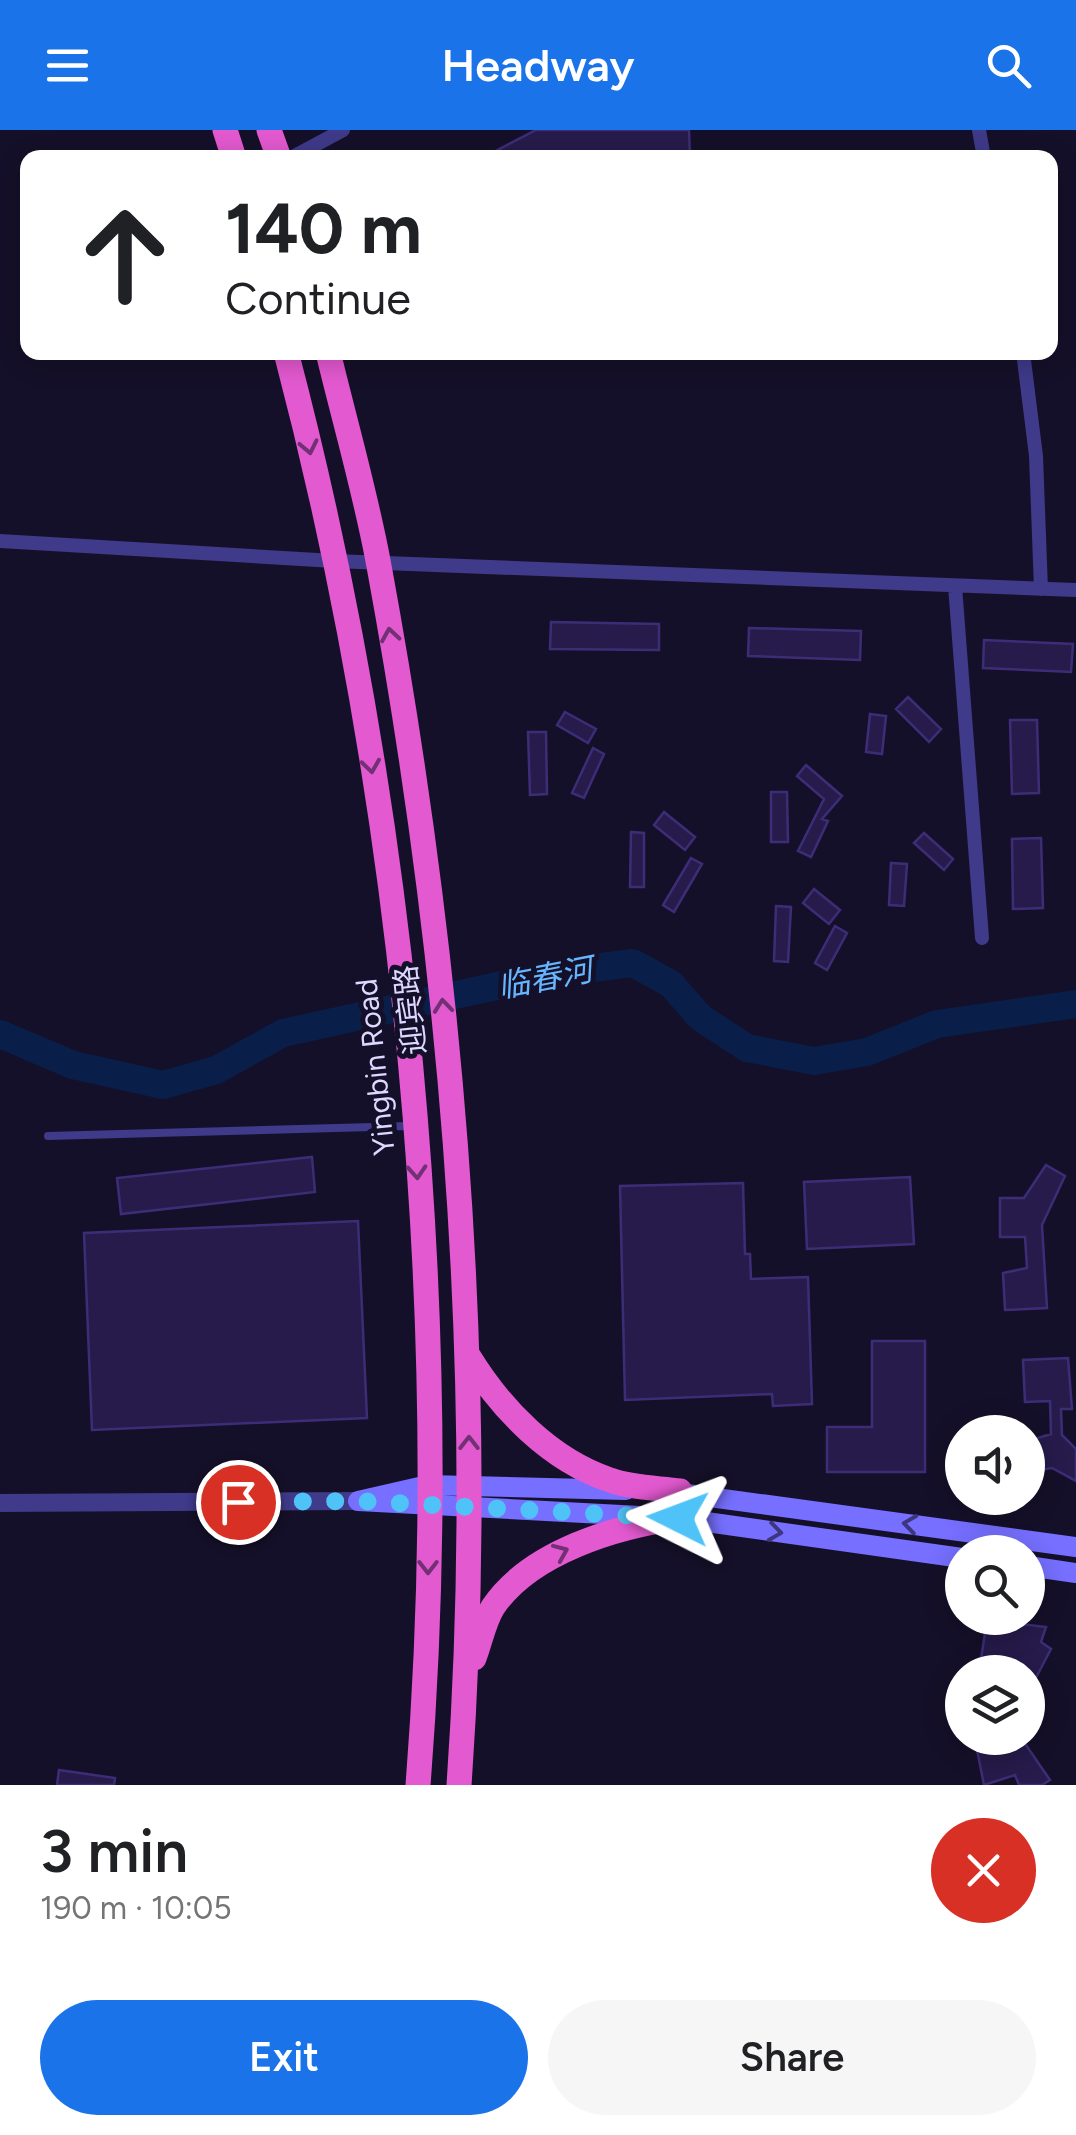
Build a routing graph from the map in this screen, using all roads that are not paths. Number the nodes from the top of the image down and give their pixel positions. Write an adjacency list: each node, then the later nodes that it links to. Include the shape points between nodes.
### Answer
1 (344, 130): 2 (street)
2 (305, 150)
3 (288, 360): 7 (highway, Yingbin Road, one-way to 7)
4 (330, 360): 8 (highway)
5 (1024, 360): 10 (street, via 1038,472)
6 (0, 541): 7 (street)
7 (334, 561): 8 (street); 13 (highway, Yingbin Road, one-way to 13, via 362,696)
8 (379, 563): 9 (street); 15 (highway, 迎宾路, one-way to 8, via 435,939)
9 (956, 586): 10 (street); 12 (street)
10 (1041, 589): 11 (street)
11 (1076, 590)
12 (982, 938)
13 (414, 1126): 14 (lane); 17 (highway, Yingbin Road, one-way to 17)
14 (48, 1136)
15 (469, 1357): 16 (highway, via 491,1394 559,1455 611,1481); 18 (highway, one-way to 15)
16 (680, 1491): 18 (main road); 22 (main road, one-way to 16)
17 (428, 1497): 18 (main road); 19 (main road); 27 (highway, Yingbin Road, one-way to 27)
18 (469, 1498): 21 (main road); 26 (highway)
19 (358, 1501): 20 (street)
20 (0, 1503)
21 (678, 1518): 23 (main road, one-way to 23); 26 (highway, one-way to 21, via 494,1607 546,1558 631,1524)
22 (1076, 1547)
23 (945, 1556)
24 (1045, 1568): 25 (main road)
25 (1076, 1573)
26 (466, 1682): 28 (highway)
27 (418, 1785)
28 (459, 1785)

